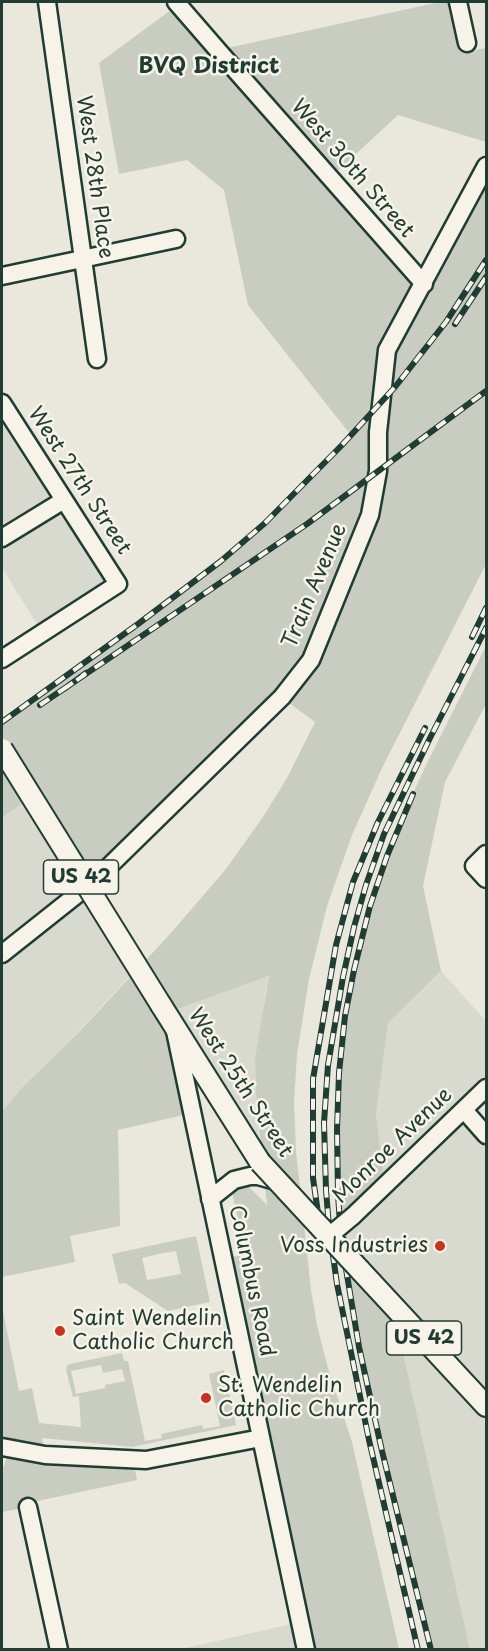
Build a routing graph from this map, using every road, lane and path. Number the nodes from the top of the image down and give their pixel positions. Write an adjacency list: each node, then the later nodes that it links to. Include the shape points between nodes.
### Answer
1 (47, 2): 7 (street, West 28th Place)
2 (176, 2): 9 (street, West 30th Street)
3 (458, 2): 4 (street)
4 (467, 43)
5 (486, 166): 9 (street, Train Avenue)
6 (176, 239): 7 (street)
7 (83, 259): 8 (street); 10 (street, West 28th Place)
8 (2, 276)
9 (424, 284): 18 (street, Train Avenue, via 387,350 378,471 370,515 310,660 282,697 94,881)
10 (97, 359)
11 (2, 403): 12 (street, West 27th Street)
12 (64, 500): 13 (street); 14 (street, West 27th Street, via 118,584)
13 (2, 538)
14 (2, 659)
15 (2, 749): 19 (main road, West 25th Street / US 42, bridge)
16 (480, 860): 17 (street)
17 (486, 879)
18 (2, 954)
19 (174, 1027): 23 (main road, West 25th Street / US 42); 24 (street, Columbus Road)
20 (486, 1088): 21 (street, Monroe Avenue)
21 (464, 1110): 22 (street); 25 (street, Monroe Avenue, bridge)
22 (486, 1135)
23 (255, 1169): 24 (street); 25 (main road, West 25th Street / US 42, bridge, via 279,1182)
24 (210, 1199): 27 (street, Columbus Road)
25 (329, 1236): 26 (main road, West 25th Street / US 42, bridge)
26 (486, 1406)
27 (261, 1438): 28 (street, via 146,1460 45,1455); 31 (street, Columbus Road)
28 (2, 1447)
29 (28, 1507): 30 (street)
30 (59, 1650)
31 (306, 1650)

